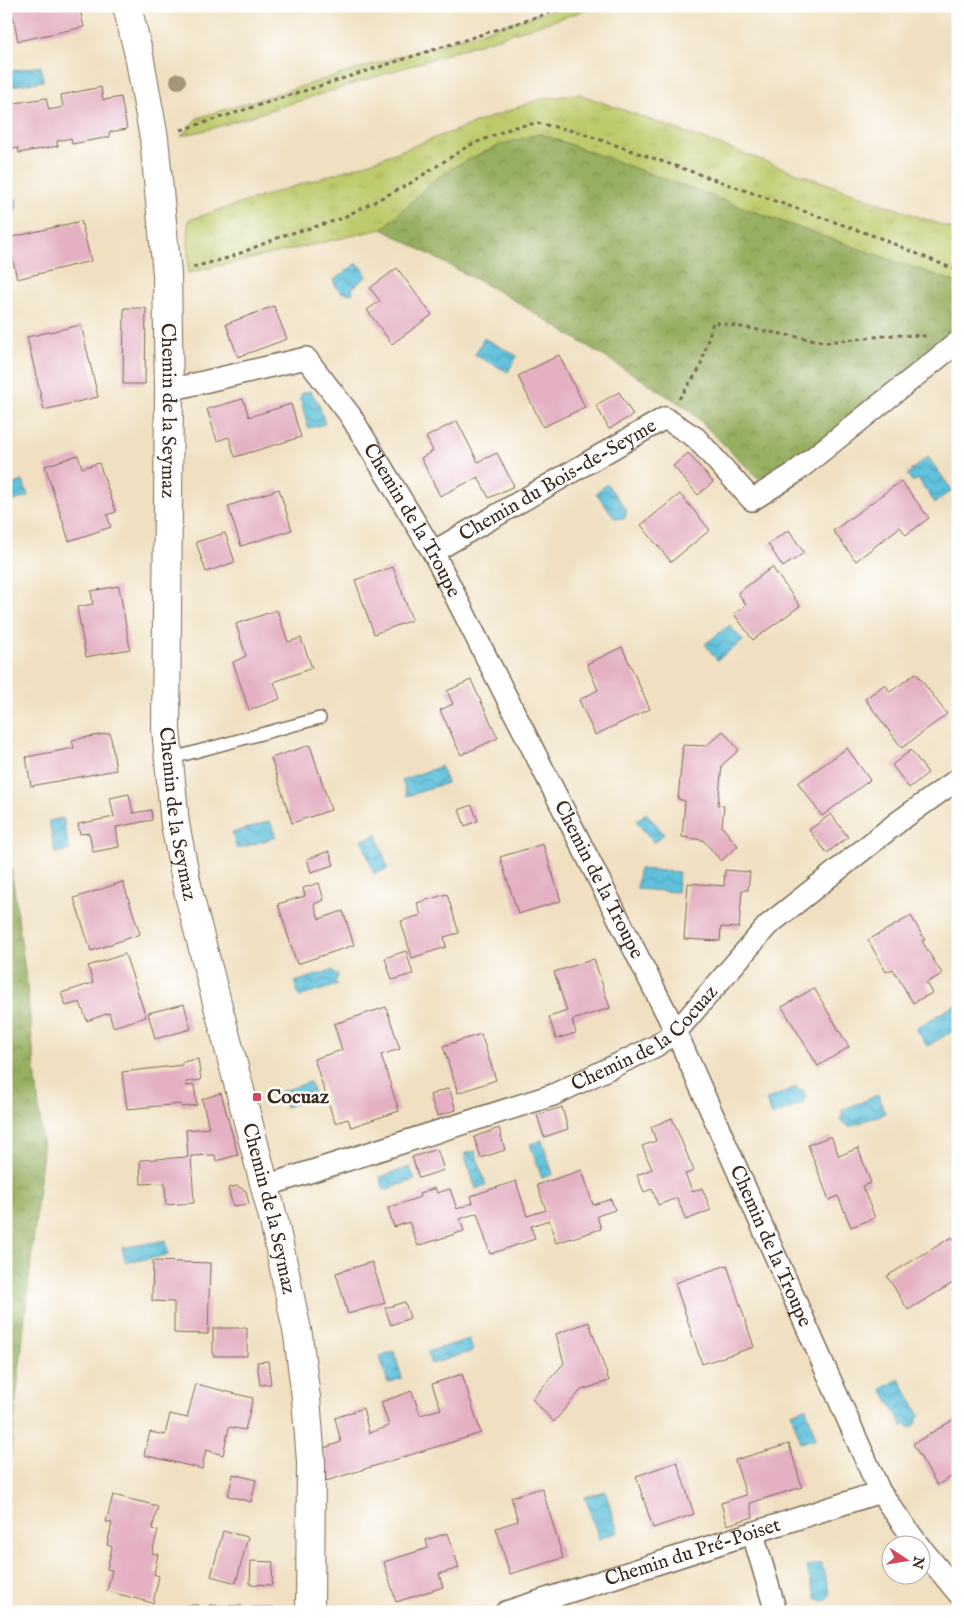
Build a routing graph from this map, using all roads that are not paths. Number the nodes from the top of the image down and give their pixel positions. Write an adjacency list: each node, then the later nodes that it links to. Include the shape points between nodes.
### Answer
1 (127, 6): 3 (street, Chemin de la Seymaz, via 154,138 167,274)
2 (958, 342): 4 (street, Chemin du Bois-de-Seyme, via 793,474 752,500 696,438 666,418)
3 (169, 390): 4 (street, Chemin de la Troupe, via 306,358 350,415); 6 (street, Chemin de la Seymaz, via 166,719)
4 (433, 552): 8 (street, Chemin de la Troupe)
5 (320, 718): 6 (lane)
6 (169, 759): 9 (street, Chemin de la Seymaz, via 175,824 189,895)
7 (958, 779): 8 (street, Chemin de la Cocuaz, via 898,822 767,926)
8 (676, 1032): 9 (street, Chemin de la Cocuaz, via 656,1046 553,1095); 10 (street, Chemin de la Troupe)
9 (265, 1186): 15 (street, Chemin de la Seymaz, via 298,1335 306,1398 311,1462)
10 (880, 1492): 11 (street, Chemin du Pré-Poiset); 12 (street, Chemin de la Troupe)
11 (753, 1534): 16 (street, Chemin du Pré-Poiset); 17 (street)
12 (912, 1536)
13 (932, 1561): 14 (street)
14 (958, 1593)
15 (310, 1612)
16 (506, 1612)
17 (776, 1612)

